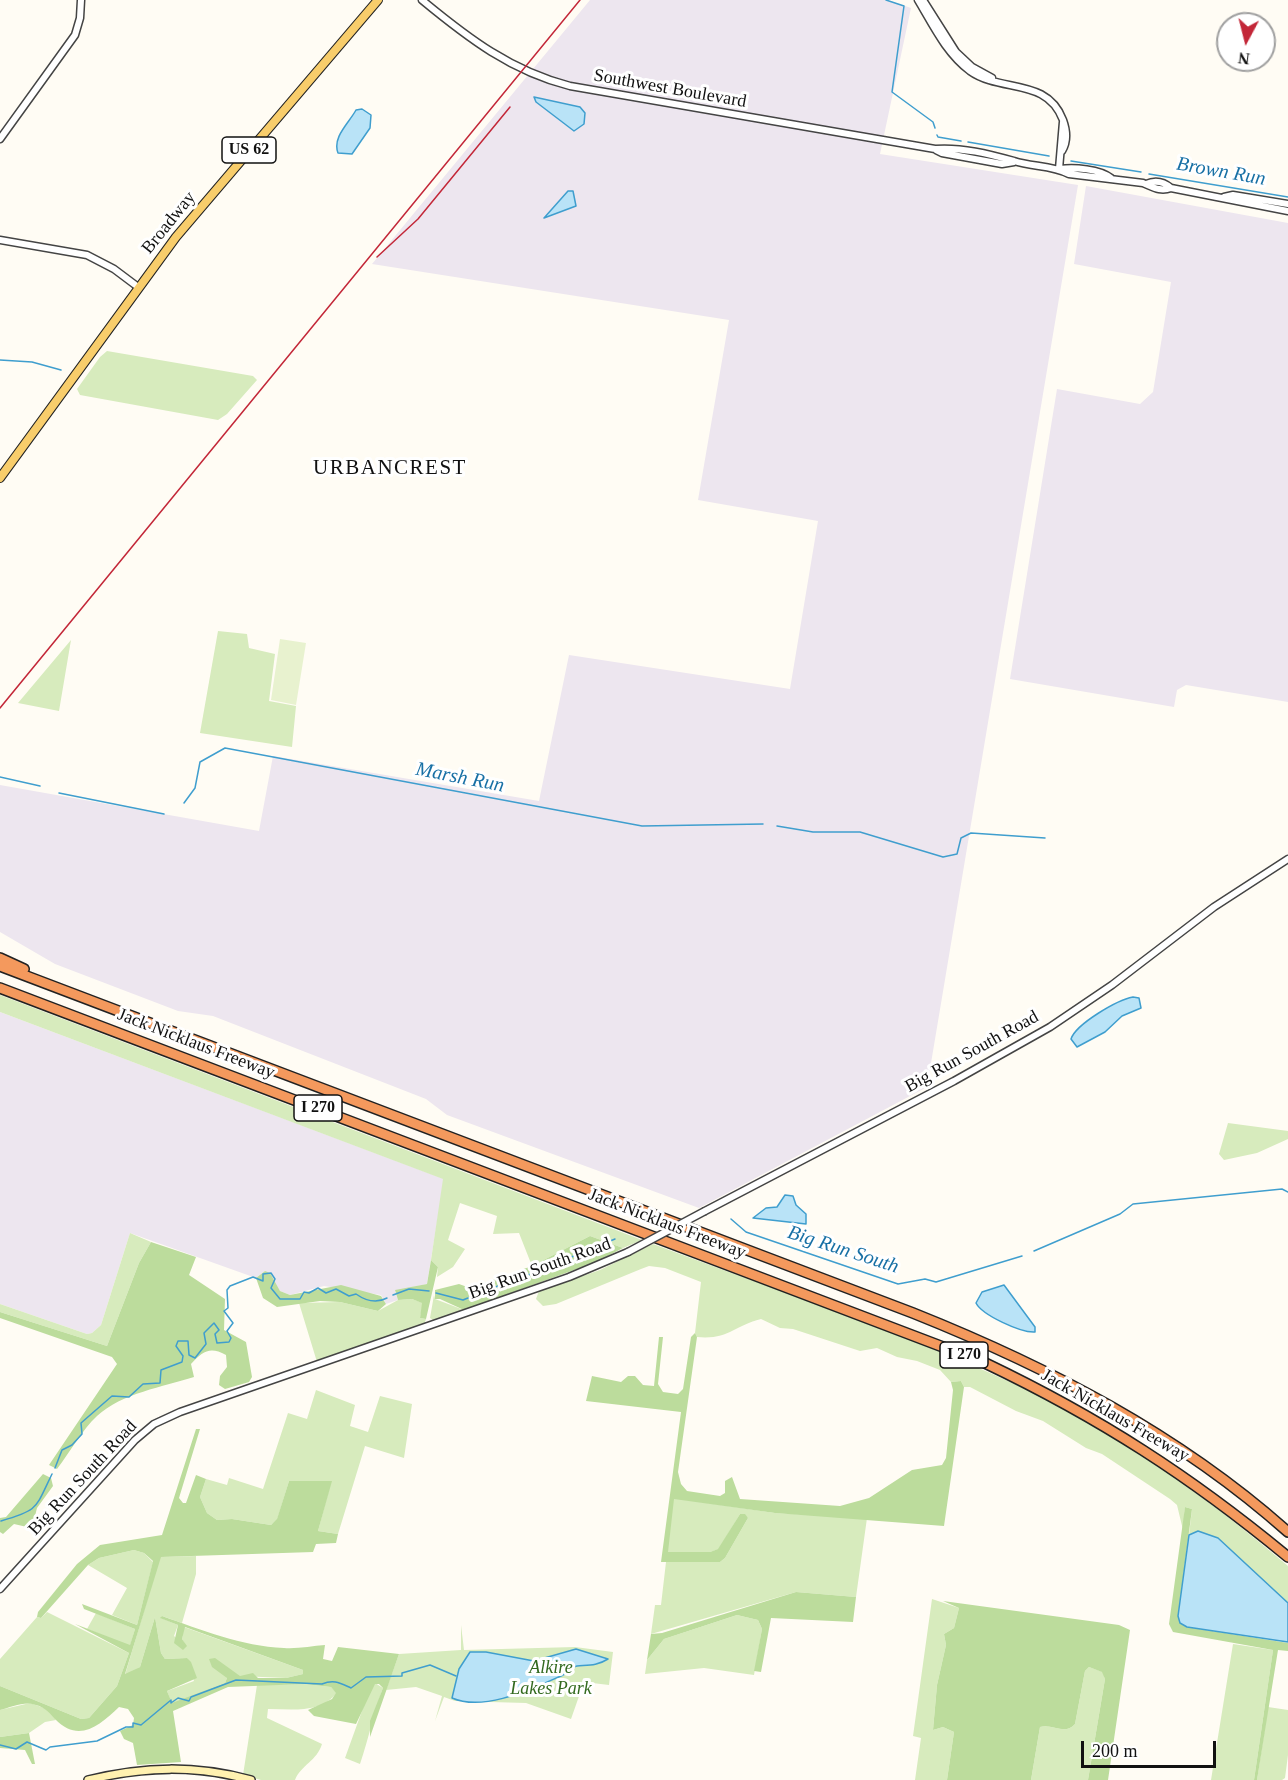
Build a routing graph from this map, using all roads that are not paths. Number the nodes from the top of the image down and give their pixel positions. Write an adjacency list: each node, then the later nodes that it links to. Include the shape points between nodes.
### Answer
1 (81, 0): 7 (street, via 75,35)
2 (378, 0): 13 (main road, Broadway / US 62)
3 (422, 0): 8 (street, Southwest Boulevard, via 488,51 516,67 559,83)
4 (918, 0): 6 (street, via 955,58 972,72)
5 (923, 0): 6 (street, via 956,52)
6 (994, 81): 8 (street, via 1040,92 1052,101 1064,121)
7 (0, 139)
8 (1059, 169): 9 (street, Southwest Boulevard, via 1069,174)
9 (1223, 197): 10 (street, Southwest Boulevard, via 1233,195); 11 (street, Southwest Boulevard)
10 (1288, 204)
11 (1288, 211)
12 (0, 240): 13 (street, via 87,255)
13 (138, 287): 14 (main road, Broadway / US 62)
14 (0, 478)
15 (1288, 860): 22 (street, Big Run South Road, bridge, via 1214,907 1112,986 1034,1036 628,1251 569,1277 154,1424)
16 (0, 958): 19 (highway)
17 (0, 966): 19 (highway, Jack Nicklaus Freeway / I 270)
18 (0, 988): 21 (highway, Jack Nicklaus Freeway / I 270, via 985,1364 1064,1403 1148,1452 1230,1509)
19 (94, 1001): 20 (highway, Jack Nicklaus Freeway / I 270, via 1009,1353 1155,1432 1243,1494)
20 (1288, 1532)
21 (1288, 1557)
22 (0, 1589)
23 (88, 1780): 24 (main road, via 166,1767 203,1769)
24 (251, 1780)

